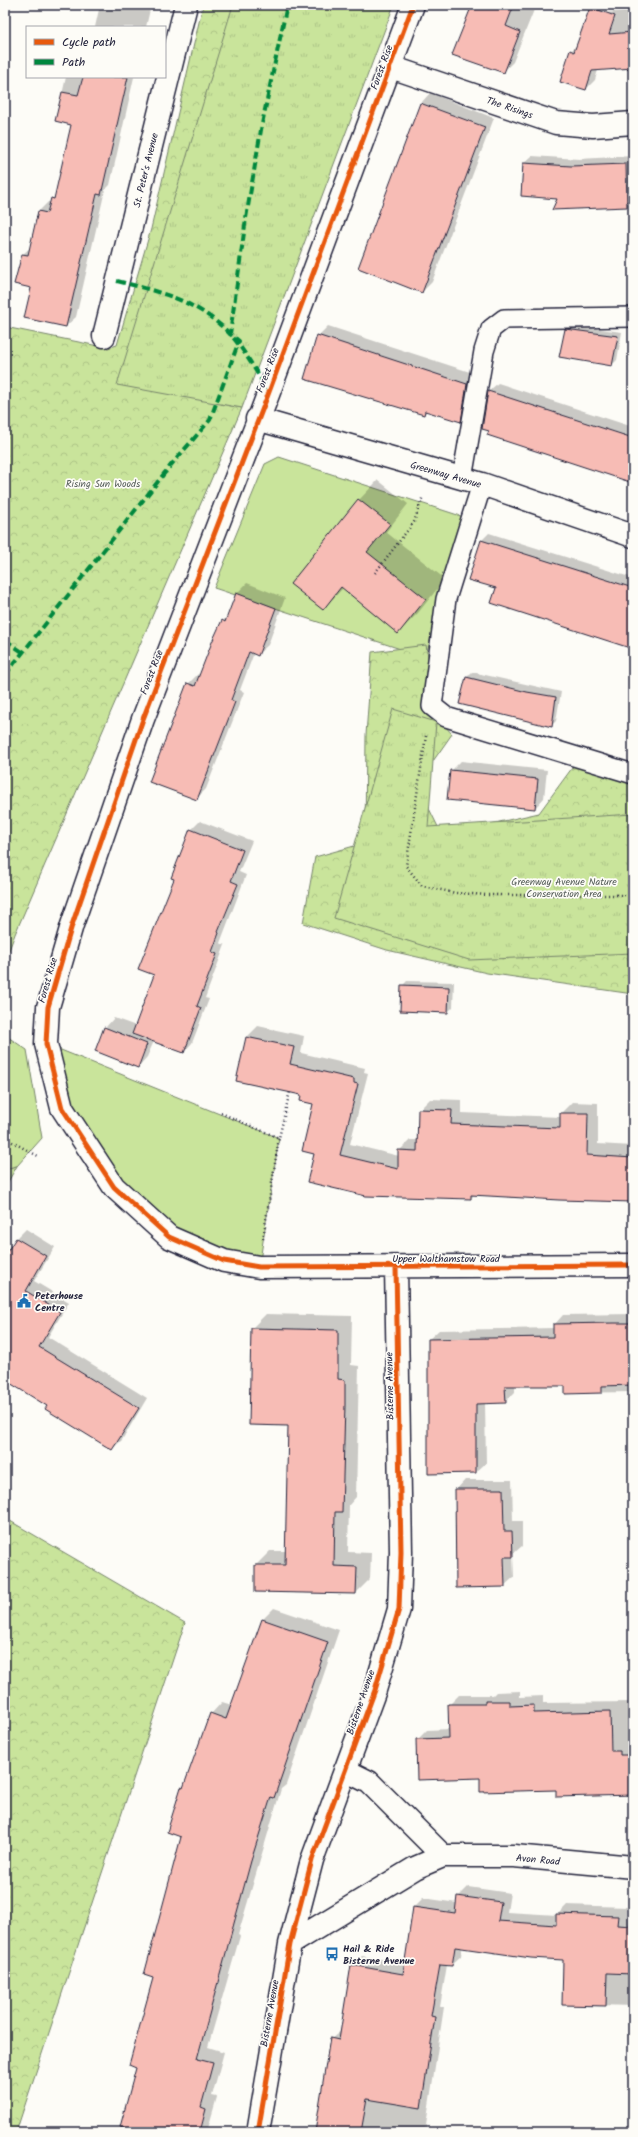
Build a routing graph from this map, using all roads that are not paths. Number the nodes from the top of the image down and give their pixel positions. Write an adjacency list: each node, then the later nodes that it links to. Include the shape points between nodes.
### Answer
1 (186, 5): 6 (street, St. Peter's Avenue)
2 (413, 5): 3 (street, Forest Rise)
3 (391, 67): 4 (street, The Risings, via 556,123 593,126); 7 (street, Forest Rise)
4 (633, 123)
5 (633, 317): 8 (lane, via 504,319 491,329 484,351)
6 (104, 336)
7 (257, 419): 8 (street, Greenway Avenue); 12 (street, Forest Rise, via 143,719 72,925 48,1007 46,1044 62,1108 114,1187 169,1237 224,1261)
8 (472, 482): 9 (street, Greenway Avenue); 10 (lane, via 446,599 432,706 446,717)
9 (633, 536)
10 (633, 774)
11 (633, 1265): 13 (street, Upper Walthamstow Road)
12 (259, 1267): 13 (street, Upper Walthamstow Road)
13 (396, 1267): 14 (street, Bisterne Avenue, via 401,1552 399,1609 375,1690)
14 (345, 1770): 15 (street, via 369,1782); 17 (street, Bisterne Avenue, via 312,1860)
15 (443, 1856): 16 (street, Avon Road, via 514,1856); 17 (street, Avon Road, via 415,1868)
16 (633, 1867)
17 (290, 1944): 18 (street, Bisterne Avenue)
18 (258, 2132)

